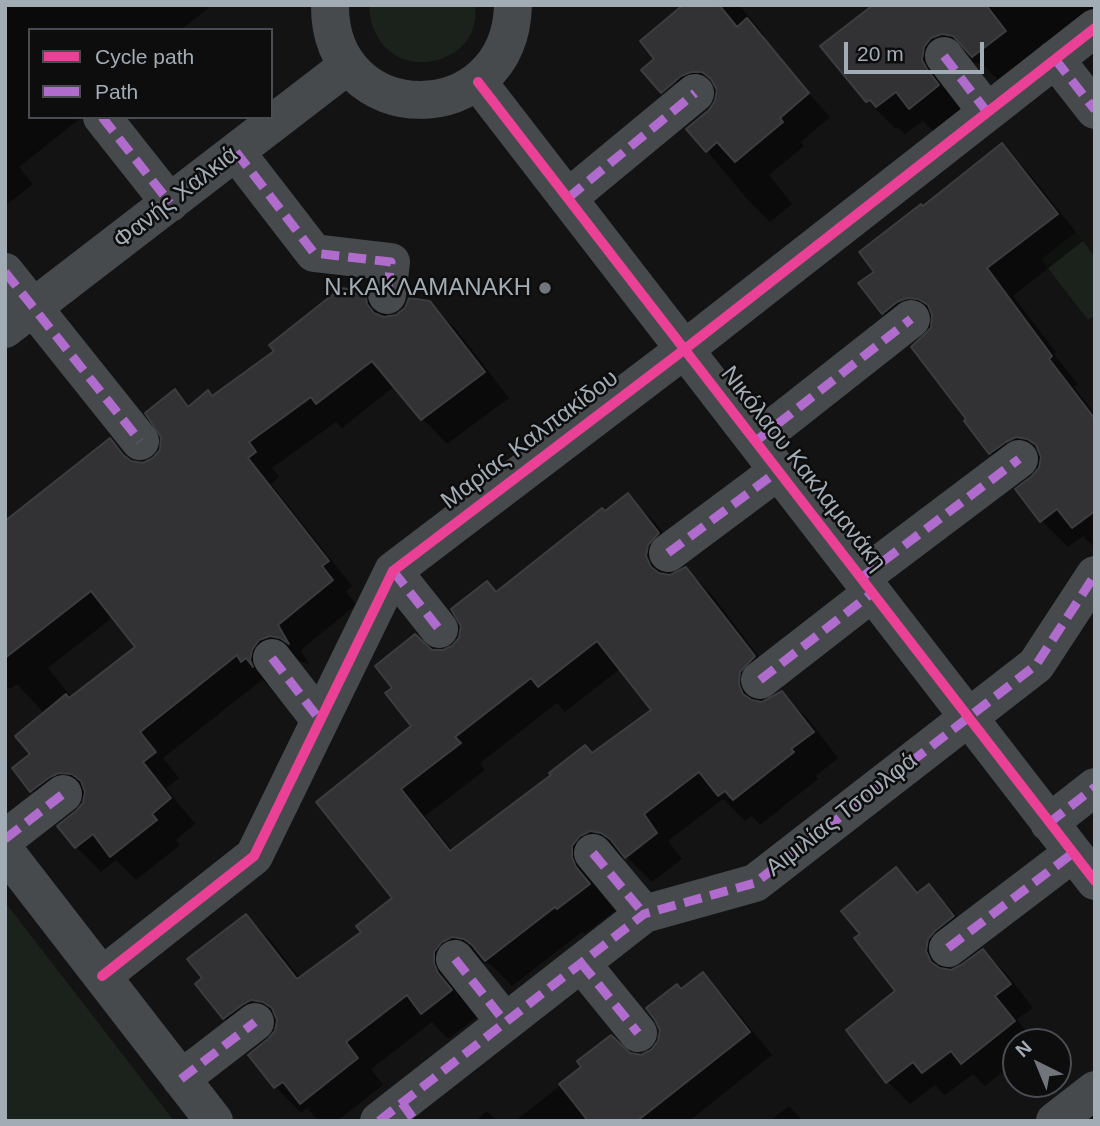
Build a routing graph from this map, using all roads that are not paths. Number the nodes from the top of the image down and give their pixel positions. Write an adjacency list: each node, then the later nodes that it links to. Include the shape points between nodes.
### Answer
1 (330, 5): 6 (street, via 330,25)
2 (513, 5): 7 (street, via 505,47)
3 (1095, 28): 5 (street, Μαρίας Καλπακίδου)
4 (944, 56): 10 (street)
5 (1055, 59): 9 (street); 10 (street, Μαρίας Καλπακίδου)
6 (347, 66): 7 (street, via 376,90 405,101 454,95); 12 (street, Φανής Χαλκιά)
7 (478, 82): 13 (street, Νικόλαου Κακλαμανάκη)
8 (695, 93): 13 (street)
9 (1095, 110)
10 (987, 111): 19 (street, Μαρίας Καλπακίδου)
11 (104, 119): 14 (street)
12 (236, 152): 14 (street, Φανής Χαλκιά); 16 (street, via 314,253 391,262)
13 (568, 198): 19 (street, Νικόλαου Κακλαμανάκη)
14 (170, 203): 17 (street, Φανής Χαλκιά)
15 (5, 272): 17 (street)
16 (387, 295)
17 (19, 319): 20 (street)
18 (911, 319): 21 (street)
19 (685, 349): 21 (street, Νικόλαου Κακλαμανάκη); 24 (street, Μαρίας Καλπακίδου)
20 (140, 441)
21 (767, 456): 23 (street); 26 (street, Νικόλαου Κακλαμανάκη)
22 (1019, 459): 26 (street)
23 (668, 553)
24 (393, 571): 27 (street); 31 (street, Μαρίας Καλπακίδου)
25 (1095, 576): 30 (street, Αιμιλίας Τσουλφά, via 1036,665)
26 (867, 586): 29 (street); 30 (street, Νικόλαου Κακλαμανάκη)
27 (439, 629)
28 (272, 658): 31 (street)
29 (760, 680)
30 (969, 719): 34 (street, Νικόλαου Κακλαμανάκη); 39 (street, Αιμιλίας Τσουλφά, via 755,883)
31 (320, 720): 43 (street, Μαρίας Καλπακίδου, via 254,856)
32 (1095, 787): 34 (street)
33 (63, 794): 35 (street)
34 (1049, 823): 38 (street, Νικόλαου Κακλαμανάκη)
35 (5, 839)
36 (5, 851): 43 (street)
37 (593, 853): 39 (street)
38 (1084, 867): 40 (street)
39 (644, 914): 42 (street, Αιμιλίας Τσουλφά)
40 (948, 948)
41 (455, 960): 44 (street)
42 (581, 962): 44 (street, Αιμιλίας Τσουλφά); 46 (street)
43 (102, 976): 47 (street)
44 (505, 1021): 49 (street, Αιμιλίας Τσουλφά)
45 (255, 1022): 47 (street)
46 (638, 1033)
47 (181, 1079): 50 (street)
48 (1095, 1090): 51 (street)
49 (399, 1115)
50 (214, 1121)
51 (1055, 1121)

